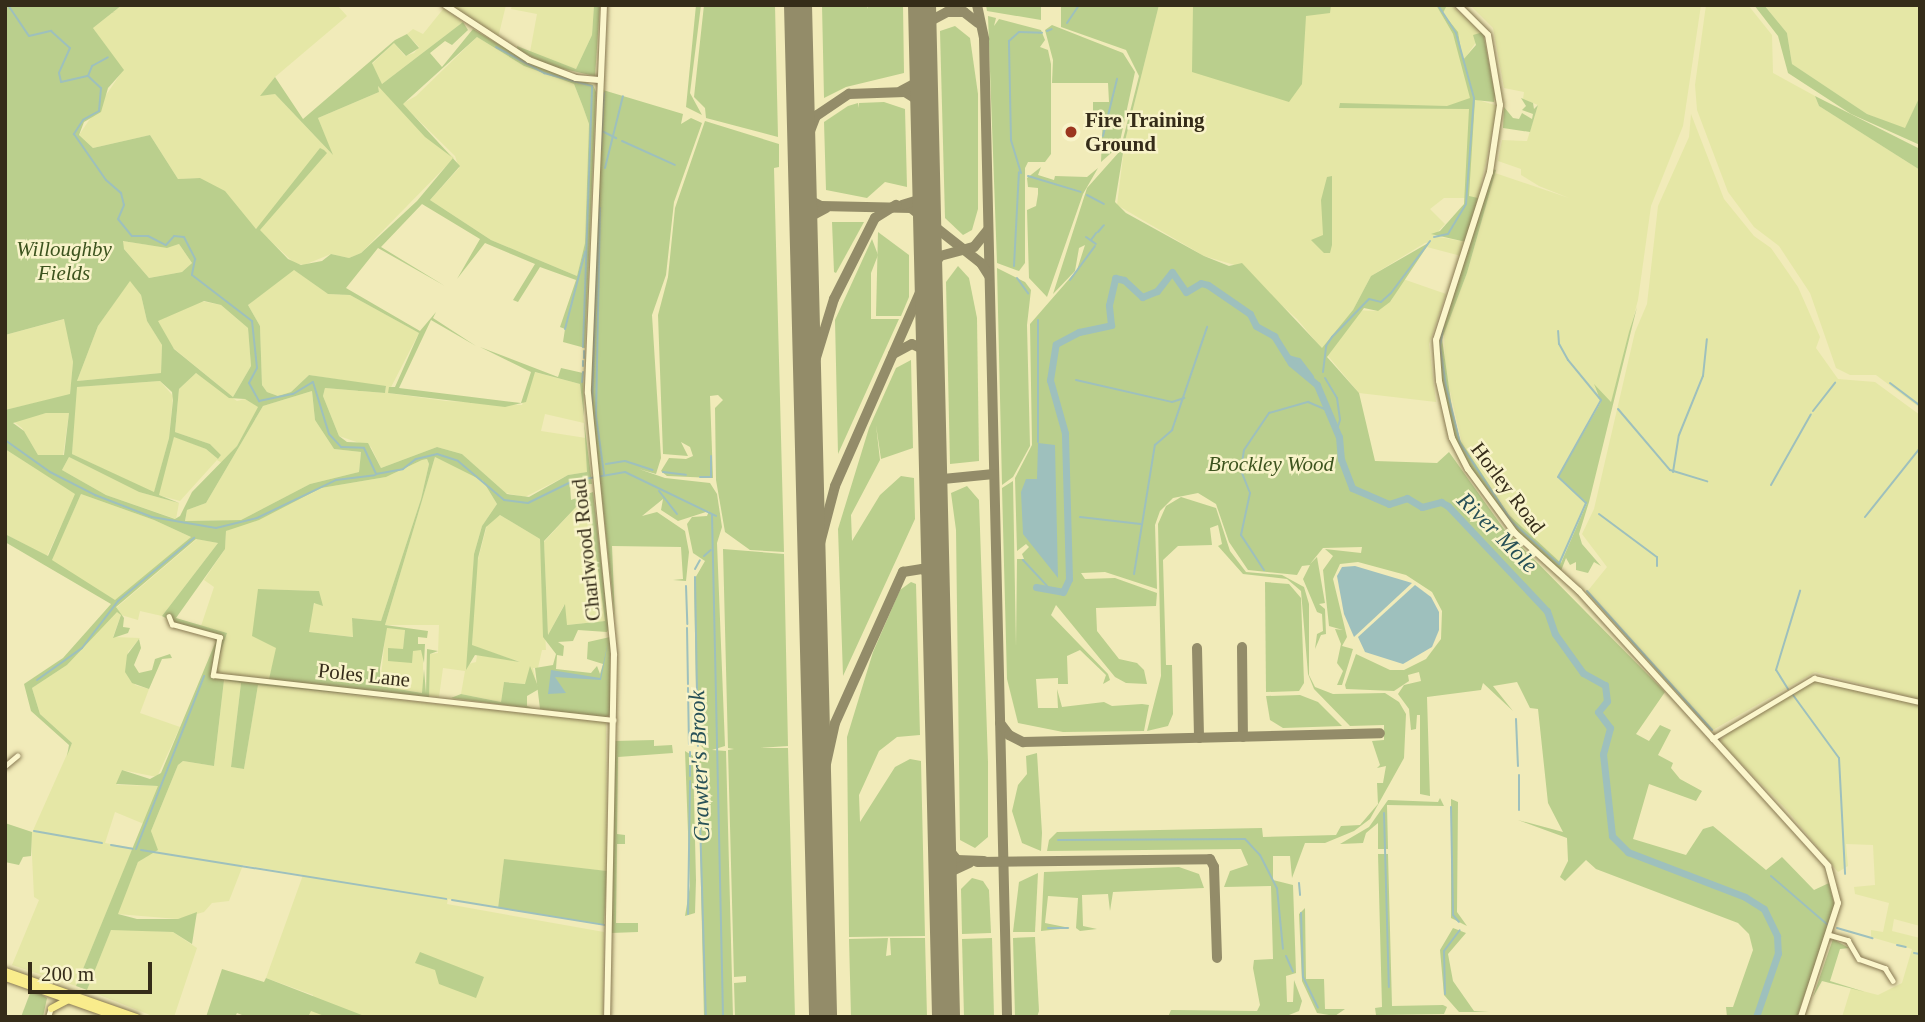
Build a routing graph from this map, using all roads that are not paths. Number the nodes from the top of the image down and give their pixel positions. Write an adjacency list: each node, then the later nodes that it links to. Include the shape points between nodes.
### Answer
1 (445, 5): 4 (street, via 529,60 576,78)
2 (604, 5): 4 (street, Charlwood Road)
3 (1458, 5): 8 (street, Horley Road, via 1488,35 1500,109 1475,224 1436,340 1451,438 1513,531 1574,586)
4 (600, 80): 7 (street, Charlwood Road, via 588,381 613,633)
5 (169, 616): 7 (street, Poles Lane, via 172,624 220,637 213,675)
6 (1920, 702): 8 (street, via 1816,678)
7 (613, 720): 21 (street, Charlwood Road)
8 (1712, 738): 11 (street, Horley Road, via 1832,873 1838,903)
9 (17, 756): 10 (street)
10 (5, 766)
11 (1830, 935): 14 (street, via 1848,940 1859,959 1885,968); 22 (street)
12 (5, 971): 20 (main road)
13 (5, 977): 15 (main road)
14 (1894, 981)
15 (46, 989): 16 (main road); 17 (main road, via 52,998)
16 (83, 1003): 17 (main road, via 62,999); 19 (main road)
17 (51, 1008): 18 (street)
18 (48, 1017)
19 (118, 1017)
20 (136, 1017)
21 (607, 1017)
22 (1801, 1017)

